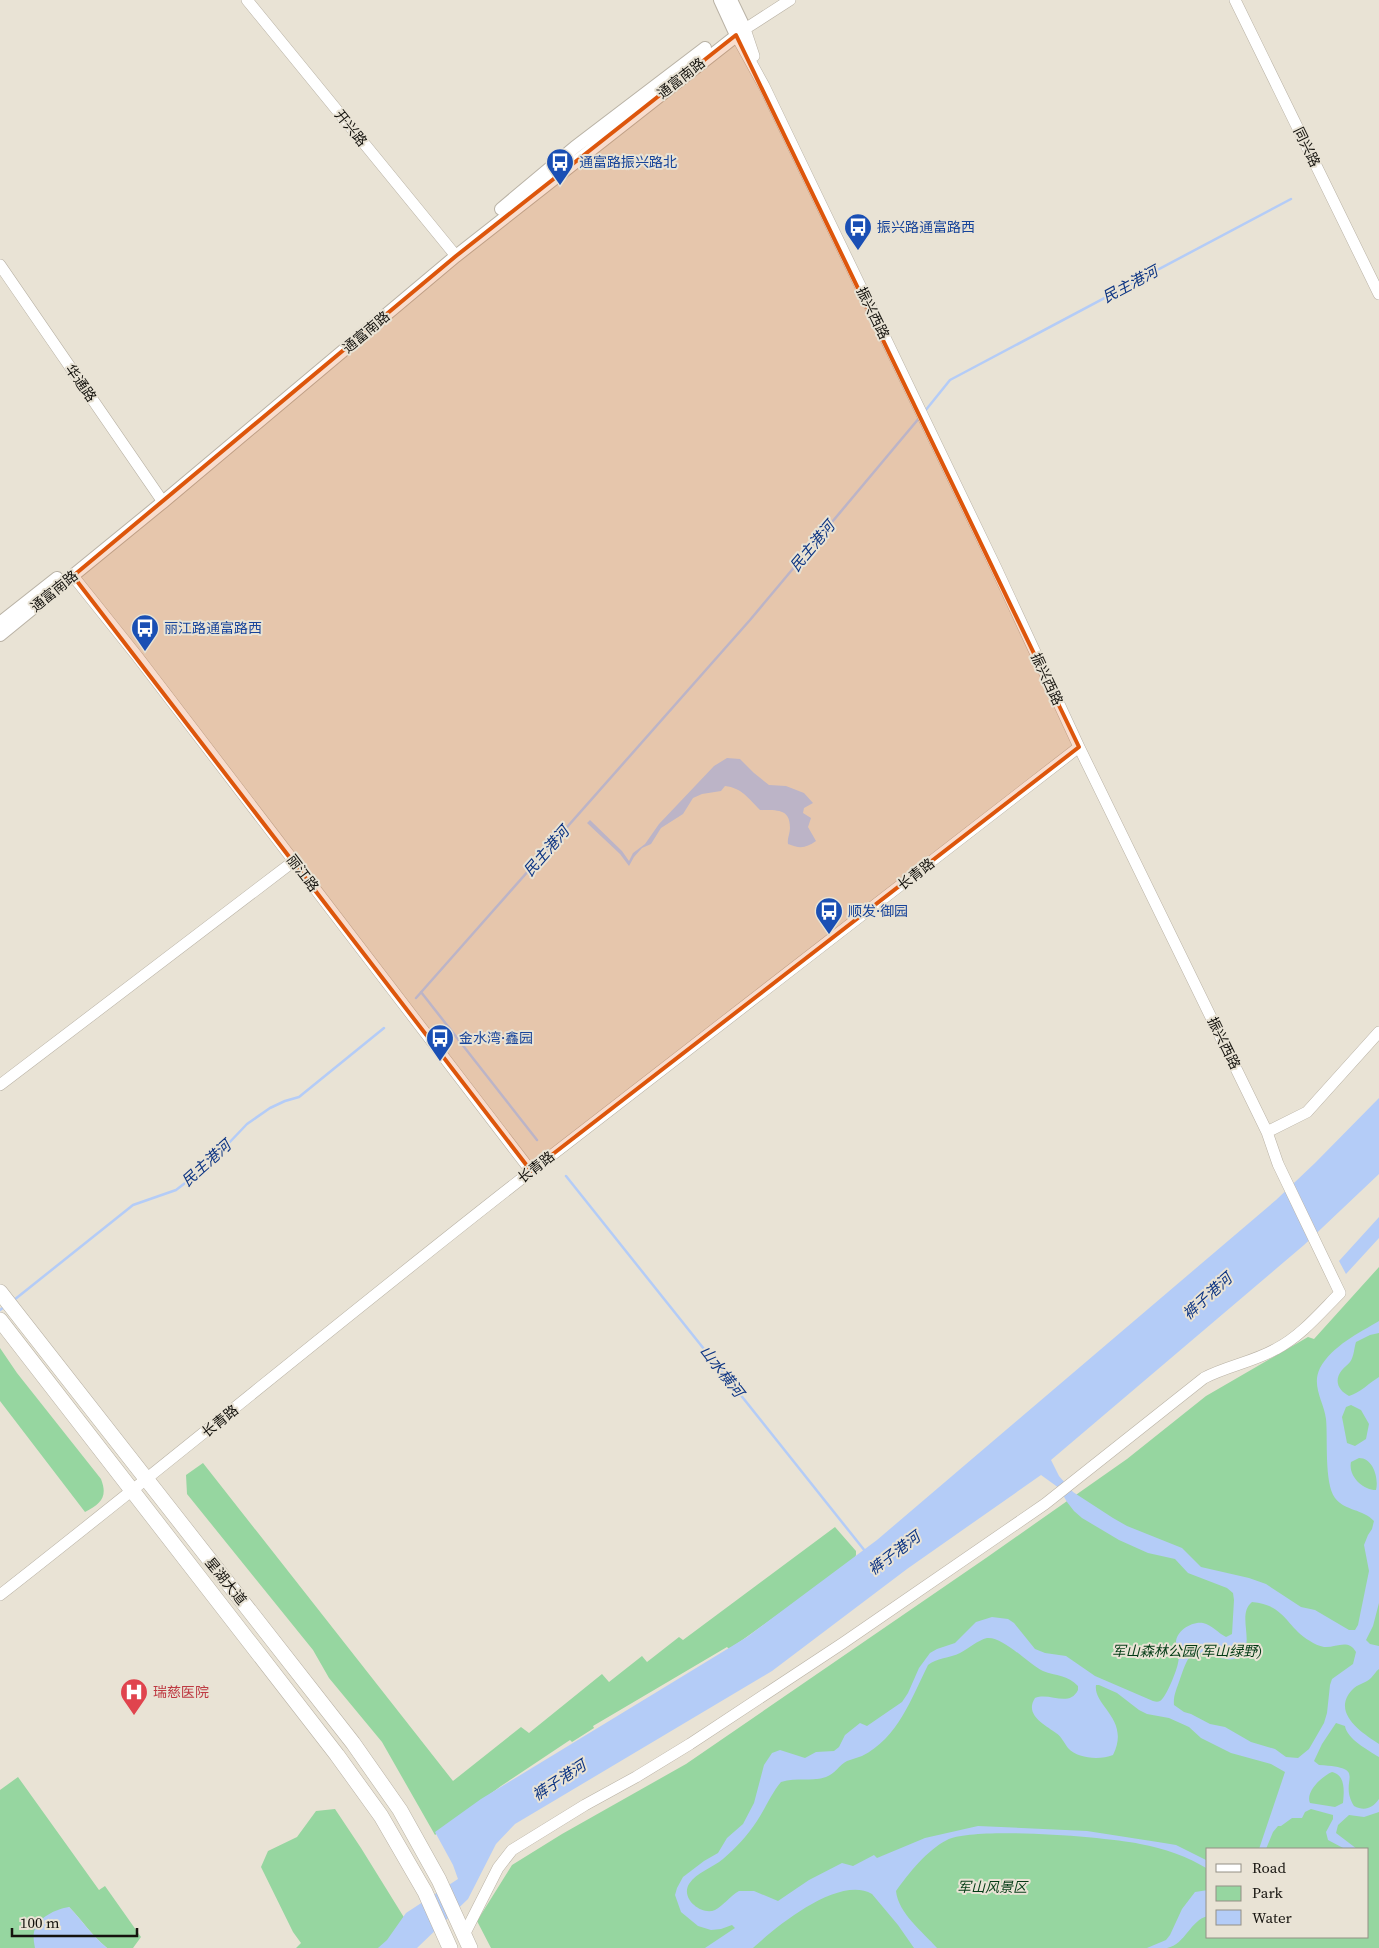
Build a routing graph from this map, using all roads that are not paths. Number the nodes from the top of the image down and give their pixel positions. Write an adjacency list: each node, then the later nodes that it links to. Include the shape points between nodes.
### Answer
1 (247, 0): 7 (street, 开兴路)
2 (720, 0): 6 (main road)
3 (731, 0): 6 (main road)
4 (789, 0): 6 (street, 通富南路)
5 (1235, 0): 9 (street, 同兴路)
6 (739, 28): 7 (main road, 通富南路, via 575,147); 14 (street, 振兴西路)
7 (454, 253): 10 (main road, 通富南路)
8 (0, 265): 10 (street, 华通路)
9 (1379, 294)
10 (161, 498): 11 (main road, 通富南路); 12 (main road, 通富南路)
11 (73, 576): 13 (main road, 通富南路); 15 (street, 丽江路)
12 (0, 623)
13 (0, 635)
14 (1079, 747): 18 (street, 振兴西路); 19 (street, 长青路)
15 (294, 861): 17 (street); 19 (street, 丽江路)
16 (1379, 1032): 18 (street, via 1307,1112)
17 (0, 1085)
18 (1268, 1132): 25 (street, 振兴西路, via 1278,1164 1340,1293 1300,1333 1277,1349 1204,1378 1069,1486 844,1643 690,1744 512,1850 498,1868)
19 (531, 1171): 22 (street, 长青路)
20 (0, 1292): 22 (main road, 星湖大道)
21 (0, 1320): 23 (main road, 星湖大道)
22 (146, 1480): 23 (street, 长青路); 25 (main road, 星湖大道, via 354,1743 400,1810 439,1880)
23 (133, 1491): 24 (street, 长青路); 26 (main road, 星湖大道, via 381,1816 425,1892)
24 (0, 1595)
25 (467, 1942)
26 (450, 1948)

